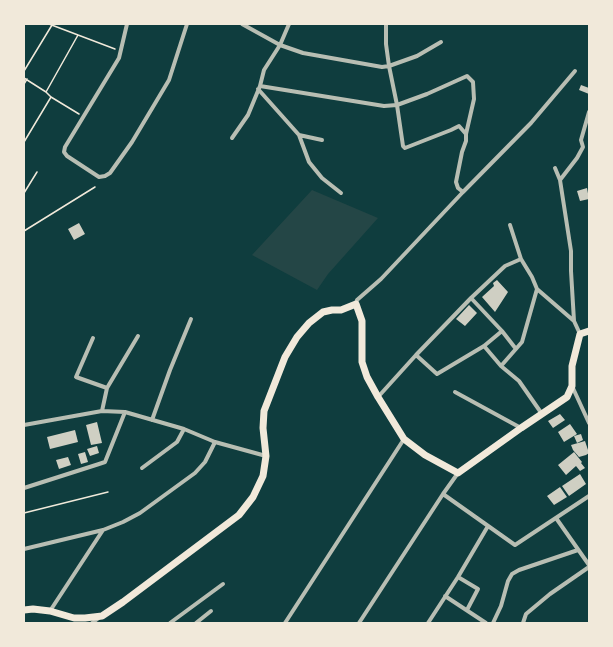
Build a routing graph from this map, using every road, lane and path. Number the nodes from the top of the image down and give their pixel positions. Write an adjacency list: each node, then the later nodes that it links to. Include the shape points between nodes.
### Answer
1 (50, 24): 7 (path)
2 (127, 24): 11 (street)
3 (187, 24): 23 (street, via 169,80 132,142 110,173 105,176 99,177 66,156 64,152)
4 (242, 24): 10 (street)
5 (289, 24): 10 (street)
6 (386, 24): 12 (street)
7 (52, 26): 8 (path); 13 (path)
8 (78, 35): 11 (path); 19 (path)
9 (441, 42): 12 (street, via 417,56)
10 (280, 46): 12 (street, via 303,53 382,67); 18 (street, via 264,70)
11 (120, 51): 23 (street, via 119,58)
12 (389, 66): 21 (street)
13 (24, 71)
14 (575, 71): 33 (street, via 531,123)
15 (24, 78): 16 (path)
16 (27, 79): 17 (path); 19 (path)
17 (24, 84)
18 (259, 87): 21 (street, via 384,106); 25 (street); 26 (street, via 248,115)
19 (46, 92): 20 (path)
20 (51, 98): 23 (path); 28 (path)
21 (398, 105): 24 (street, via 405,148 459,126); 24 (street, via 467,76 473,82 474,99)
22 (589, 112): 31 (street, via 581,140 583,147)
23 (83, 116)
24 (466, 134): 33 (street, via 456,182)
25 (299, 135): 27 (street); 35 (street, via 309,162 322,178)
26 (232, 138)
27 (322, 140)
28 (24, 142)
29 (555, 168): 31 (street)
30 (37, 172): 34 (path)
31 (560, 180): 43 (street, via 571,251)
32 (95, 187): 37 (path)
33 (463, 192): 41 (street, via 381,279 357,300)
34 (24, 193)
35 (341, 193)
36 (510, 225): 38 (street)
37 (24, 231)
38 (521, 259): 39 (street); 40 (street, via 505,266)
39 (537, 289): 43 (street); 50 (street, via 522,342)
40 (471, 298): 44 (street); 51 (street)
41 (356, 304): 56 (main road, via 362,321 362,362); 67 (main road, via 341,310 323,312 297,337 285,357 264,411)
42 (191, 319): 60 (street)
43 (574, 321): 46 (street)
44 (502, 331): 49 (street); 50 (street)
45 (589, 331): 46 (main road)
46 (580, 334): 53 (main road, via 572,366)
47 (138, 336): 54 (street)
48 (93, 338): 54 (street, via 76,377)
49 (484, 346): 51 (street, via 437,374); 52 (street)
50 (516, 349): 52 (street)
51 (416, 355): 56 (street)
52 (500, 366): 59 (street, via 519,381)
53 (572, 386): 59 (main road, via 567,397); 61 (street)
54 (107, 388): 57 (street)
55 (455, 392): 63 (street)
56 (378, 397): 65 (main road)
57 (102, 411): 58 (street); 62 (street)
58 (125, 412): 60 (street); 70 (street, via 105,462)
59 (542, 414): 63 (main road)
60 (152, 420): 64 (street)
61 (589, 423)
62 (24, 425)
63 (521, 428): 69 (main road)
64 (184, 429): 66 (street); 68 (street, via 177,442)
65 (404, 439): 69 (main road, via 424,455); 93 (street)
66 (215, 442): 67 (street); 77 (street, via 205,462 195,473 140,513)
67 (266, 456): 88 (main road, via 263,476 253,497 239,515)
68 (142, 468)
69 (458, 473): 72 (street)
70 (24, 488)
71 (108, 492): 74 (path)
72 (443, 494): 76 (street); 94 (street)
73 (589, 496): 75 (street)
74 (24, 513)
75 (556, 518): 76 (street, via 515,544); 79 (street)
76 (488, 526): 81 (street)
77 (103, 530): 78 (street); 86 (street)
78 (24, 549)
79 (578, 550): 80 (street); 96 (street, via 512,574)
80 (589, 566): 97 (street, via 526,614)
81 (458, 576): 83 (street); 85 (street, via 478,589)
82 (223, 584): 91 (street)
83 (445, 596): 85 (street); 89 (street)
84 (24, 610): 86 (main road)
85 (467, 610): 95 (street)
86 (50, 611): 88 (main road, via 74,618)
87 (211, 611): 92 (street)
88 (102, 616): 90 (street)
89 (430, 622)
90 (92, 623)
91 (170, 623)
92 (196, 623)
93 (286, 623)
94 (358, 623)
95 (486, 623)
96 (493, 623)
97 (523, 623)

